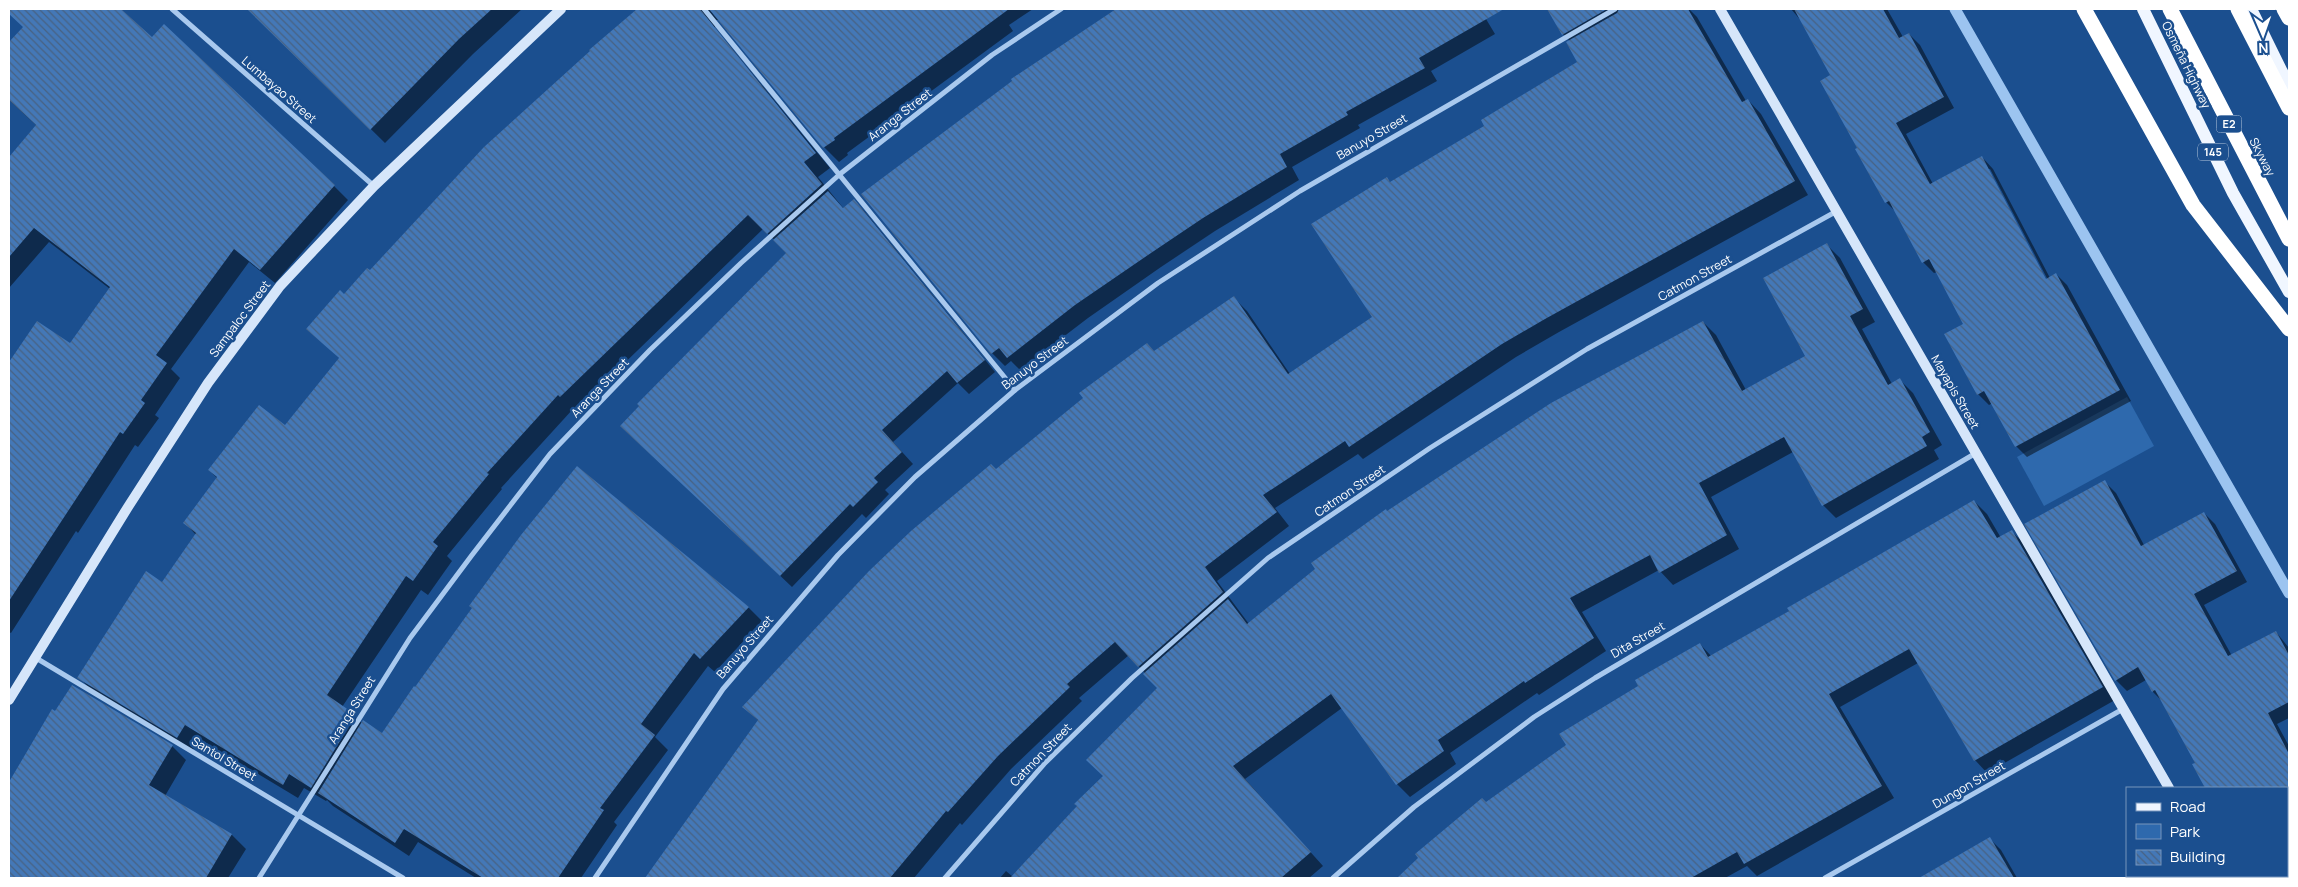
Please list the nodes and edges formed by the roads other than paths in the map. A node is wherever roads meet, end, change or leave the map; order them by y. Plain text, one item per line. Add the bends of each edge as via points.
1 (172, 9) edge
2 (561, 9) edge
3 (704, 9) edge
4 (1060, 9) edge
5 (1615, 9) edge
6 (1720, 9) edge
7 (2084, 9) edge
8 (2142, 9) edge
9 (2170, 9) edge
10 (2238, 9) edge
11 (2251, 9) edge
12 (2284, 9) edge
13 (2289, 18) edge
14 (2289, 86) edge
15 (2289, 108) edge
16 (840, 174) junction
17 (374, 186) junction
18 (1837, 211) junction
19 (2289, 239) edge
20 (2289, 292) edge
21 (2289, 329) edge
22 (1015, 390) junction
23 (1976, 453) junction
24 (36, 658) junction
25 (9, 700) edge
26 (2123, 709) junction
27 (2168, 787) edge
28 (298, 815) junction
29 (259, 878) edge
30 (402, 878) edge
31 (595, 878) edge
32 (945, 878) edge
33 (1334, 878) edge
34 (1825, 878) edge

1 - 17 street, Lumbayao Street
2 - 17 street, Sampaloc Street
3 - 16 street
4 - 16 street, Aranga Street via 992,55
5 - 22 street, Banuyo Street via 1300,191 1158,283
6 - 18 street, Mayapis Street
7 - 21 highway via 2193,205
8 - 20 main road, Osmeña Highway / 145 via 2233,193
9 - 19 highway, Skyway / E2
10 - 15 highway
11 - 14 main road
12 - 13 highway
16 - 22 street
16 - 28 street, Aranga Street via 650,350 550,454 410,638
17 - 24 street, Sampaloc Street via 280,286 208,383
18 - 23 street, Mayapis Street
18 - 32 street, Catmon Street via 1588,349 1430,448 1268,558 1132,678 1044,764
22 - 31 street, Banuyo Street via 915,477 831,562 723,689
23 - 26 street, Mayapis Street
23 - 33 street, Dita Street via 1594,678 1534,717 1414,806
24 - 25 street, Sampaloc Street
24 - 28 street, Santol Street
26 - 27 street, Mayapis Street
26 - 34 street, Dungon Street
28 - 29 street, Aranga Street
28 - 30 street, Santol Street

